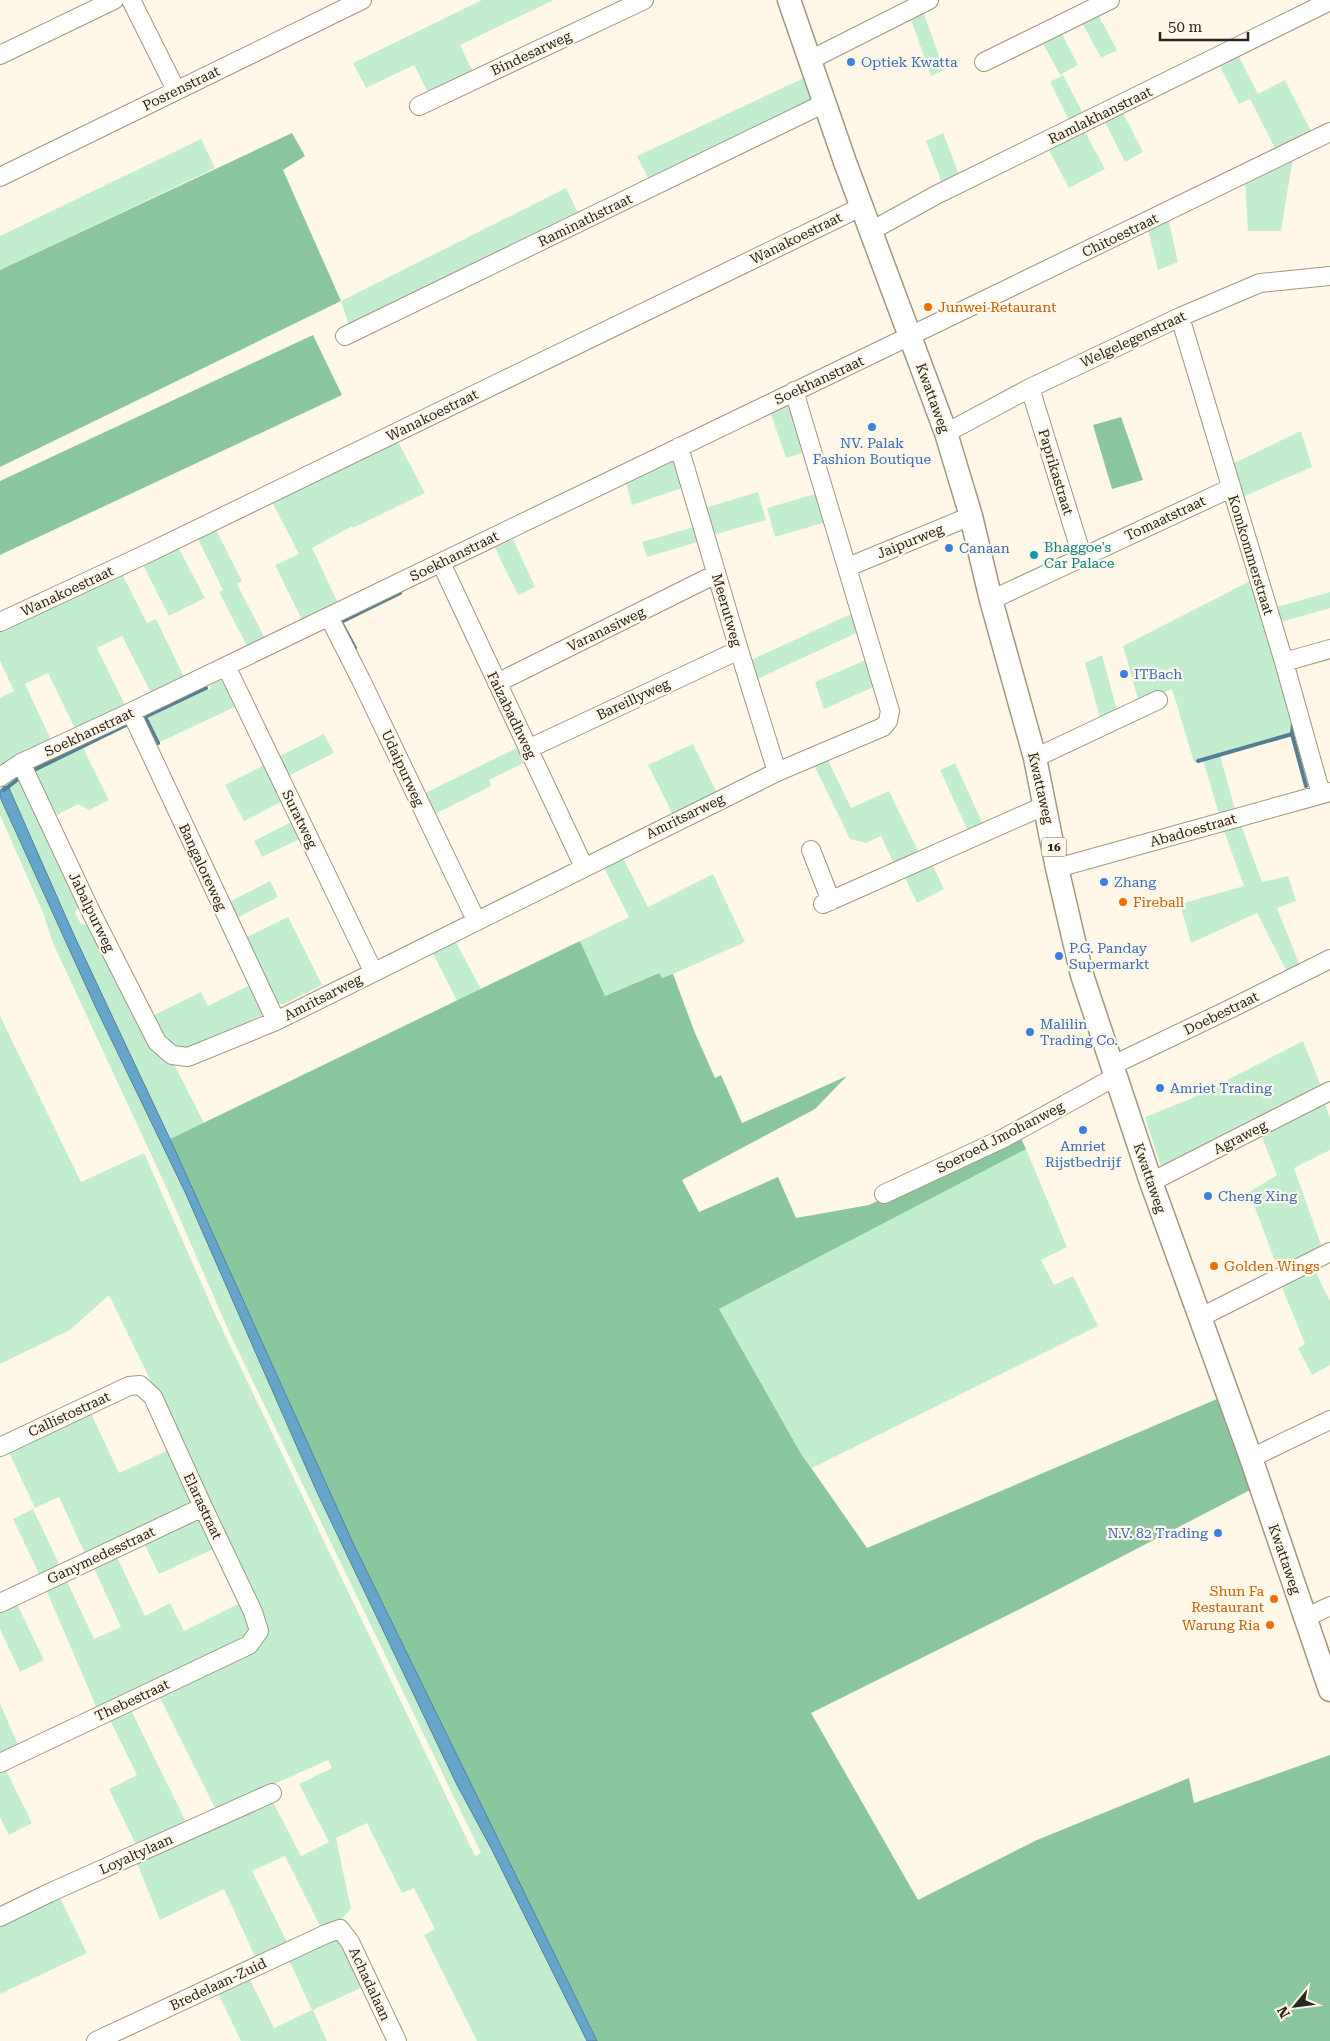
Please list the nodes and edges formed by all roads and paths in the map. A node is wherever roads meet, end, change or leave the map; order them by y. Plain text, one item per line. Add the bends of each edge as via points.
1 (114, 0) edge
2 (131, 0) edge
3 (362, 0) edge
4 (644, 0) edge
5 (789, 0) edge
6 (929, 0) edge
7 (1110, 0) edge
8 (1330, 1) edge
9 (0, 55) edge
10 (810, 60) junction
11 (984, 62) dead end
12 (176, 90) junction
13 (825, 103) junction
14 (418, 106) dead end
15 (1330, 132) edge
16 (0, 177) edge
17 (863, 206) junction
18 (871, 231) junction
19 (1330, 276) edge
20 (1180, 317) junction
21 (346, 336) dead end
22 (910, 337) junction
23 (1030, 388) junction
24 (794, 391) junction
25 (946, 433) junction
26 (679, 447) junction
27 (1231, 488) junction
28 (971, 516) junction
29 (1082, 556) junction
30 (440, 563) junction
31 (848, 567) junction
32 (716, 574) junction
33 (991, 600) junction
34 (329, 617) junction
35 (0, 622) edge
36 (1330, 649) edge
37 (739, 650) junction
38 (1284, 662) junction
39 (226, 666) junction
40 (497, 683) junction
41 (1158, 700) dead end
42 (131, 712) junction
43 (528, 749) junction
44 (1035, 758) junction
45 (10, 770) edge
46 (777, 772) junction
47 (1325, 793) edge
48 (1046, 805) junction
49 (811, 850) dead end
50 (584, 867) junction
51 (1057, 868) junction
52 (476, 920) junction
53 (1330, 959) edge
54 (373, 971) junction
55 (276, 1021) junction
56 (172, 1055) joint
57 (1113, 1071) junction
58 (1330, 1091) edge
59 (1150, 1182) junction
60 (884, 1194) dead end
61 (1330, 1252) edge
62 (1201, 1317) junction
63 (140, 1385) joint
64 (1330, 1420) edge
65 (0, 1447) edge
66 (1251, 1458) junction
67 (203, 1507) junction
68 (0, 1603) edge
69 (1330, 1606) edge
70 (1305, 1618) junction
71 (258, 1631) joint
72 (1330, 1690) edge
73 (0, 1763) edge
74 (272, 1793) dead end
75 (0, 1917) edge
76 (340, 1929) joint
77 (96, 2041) edge
78 (397, 2041) edge

1 - 9 street
2 - 12 street
3 - 12 street, Posrenstraat
4 - 14 street, Bindesarweg
5 - 10 main road, Kwattaweg / 16
6 - 10 street
7 - 11 street
8 - 18 street, Ramlakhanstraat via 936,195
10 - 13 main road, Kwattaweg / 16
12 - 16 street, Posrenstraat
13 - 17 main road, Kwattaweg / 16
13 - 21 street, Raminathstraat
15 - 22 street, Chitoestraat
17 - 18 main road, Kwattaweg / 16
17 - 35 street, Wanakoestraat
18 - 22 main road, Kwattaweg / 16
19 - 20 street, Welgelegenstraat via 1260,283
20 - 23 street, Welgelegenstraat
20 - 27 street, Komkommerstraat
22 - 24 street, Soekhanstraat
22 - 25 main road, Kwattaweg / 16
23 - 25 street, Welgelegenstraat
23 - 29 street, Paprikastraat
24 - 26 street, Soekhanstraat
24 - 31 street, Amritsarweg
25 - 28 main road, Kwattaweg / 16
26 - 30 street, Soekhanstraat
26 - 32 street, Meerutweg
27 - 29 street, Tomaatstraat
27 - 38 street, Komkommerstraat
28 - 31 street, Jaipurweg
28 - 33 main road, Kwattaweg / 16
29 - 33 street, Tomaatstraat
30 - 34 street, Soekhanstraat
30 - 40 street, Faizabadhweg
31 - 46 street, Amritsarweg via 890,711 888,721 882,727
32 - 37 street, Meerutweg
32 - 40 street, Varanasiweg
33 - 44 main road, Kwattaweg / 16
34 - 39 street, Soekhanstraat
34 - 52 street, Udaipurweg
36 - 38 street
37 - 43 street, Bareillyweg
37 - 46 street, Meerutweg
38 - 47 street, Komkommerstraat
39 - 42 street, Soekhanstraat
39 - 54 street, Suratweg
40 - 43 street, Faizabadhweg
41 - 44 street
42 - 45 street, Soekhanstraat
42 - 55 street, Bangaloreweg
43 - 50 street, Faizabadhweg
44 - 48 main road, Kwattaweg / 16
45 - 56 street, Jabalpurweg via 92,914 156,1042
46 - 50 street, Amritsarweg
47 - 51 street, Abadoestraat
48 - 49 street via 827,902
48 - 51 main road, Kwattaweg / 16
50 - 52 street, Amritsarweg
51 - 57 main road, Kwattaweg / 16 via 1082,975
52 - 54 street, Amritsarweg
53 - 57 street, Doebestraat
54 - 55 street, Amritsarweg
55 - 56 street, Amritsarweg via 188,1057
57 - 59 main road, Kwattaweg / 16
57 - 60 street, Soeroed Jmohanweg via 1004,1138
58 - 59 street, Agraweg
59 - 62 main road, Kwattaweg / 16
61 - 62 street
62 - 66 main road, Kwattaweg / 16
63 - 65 street, Callistostraat via 129,1386
63 - 67 street, Elarastraat via 153,1397
64 - 66 street
66 - 70 main road, Kwattaweg / 16
67 - 68 street, Ganymedesstraat
67 - 71 street, Elarastraat via 253,1612
69 - 70 street
70 - 72 main road, Kwattaweg / 16
71 - 73 street, Thebestraat via 249,1645
74 - 75 street, Loyaltylaan
76 - 77 street, Bredelaan-Zuid
76 - 78 street, Achadalaan via 350,1942

